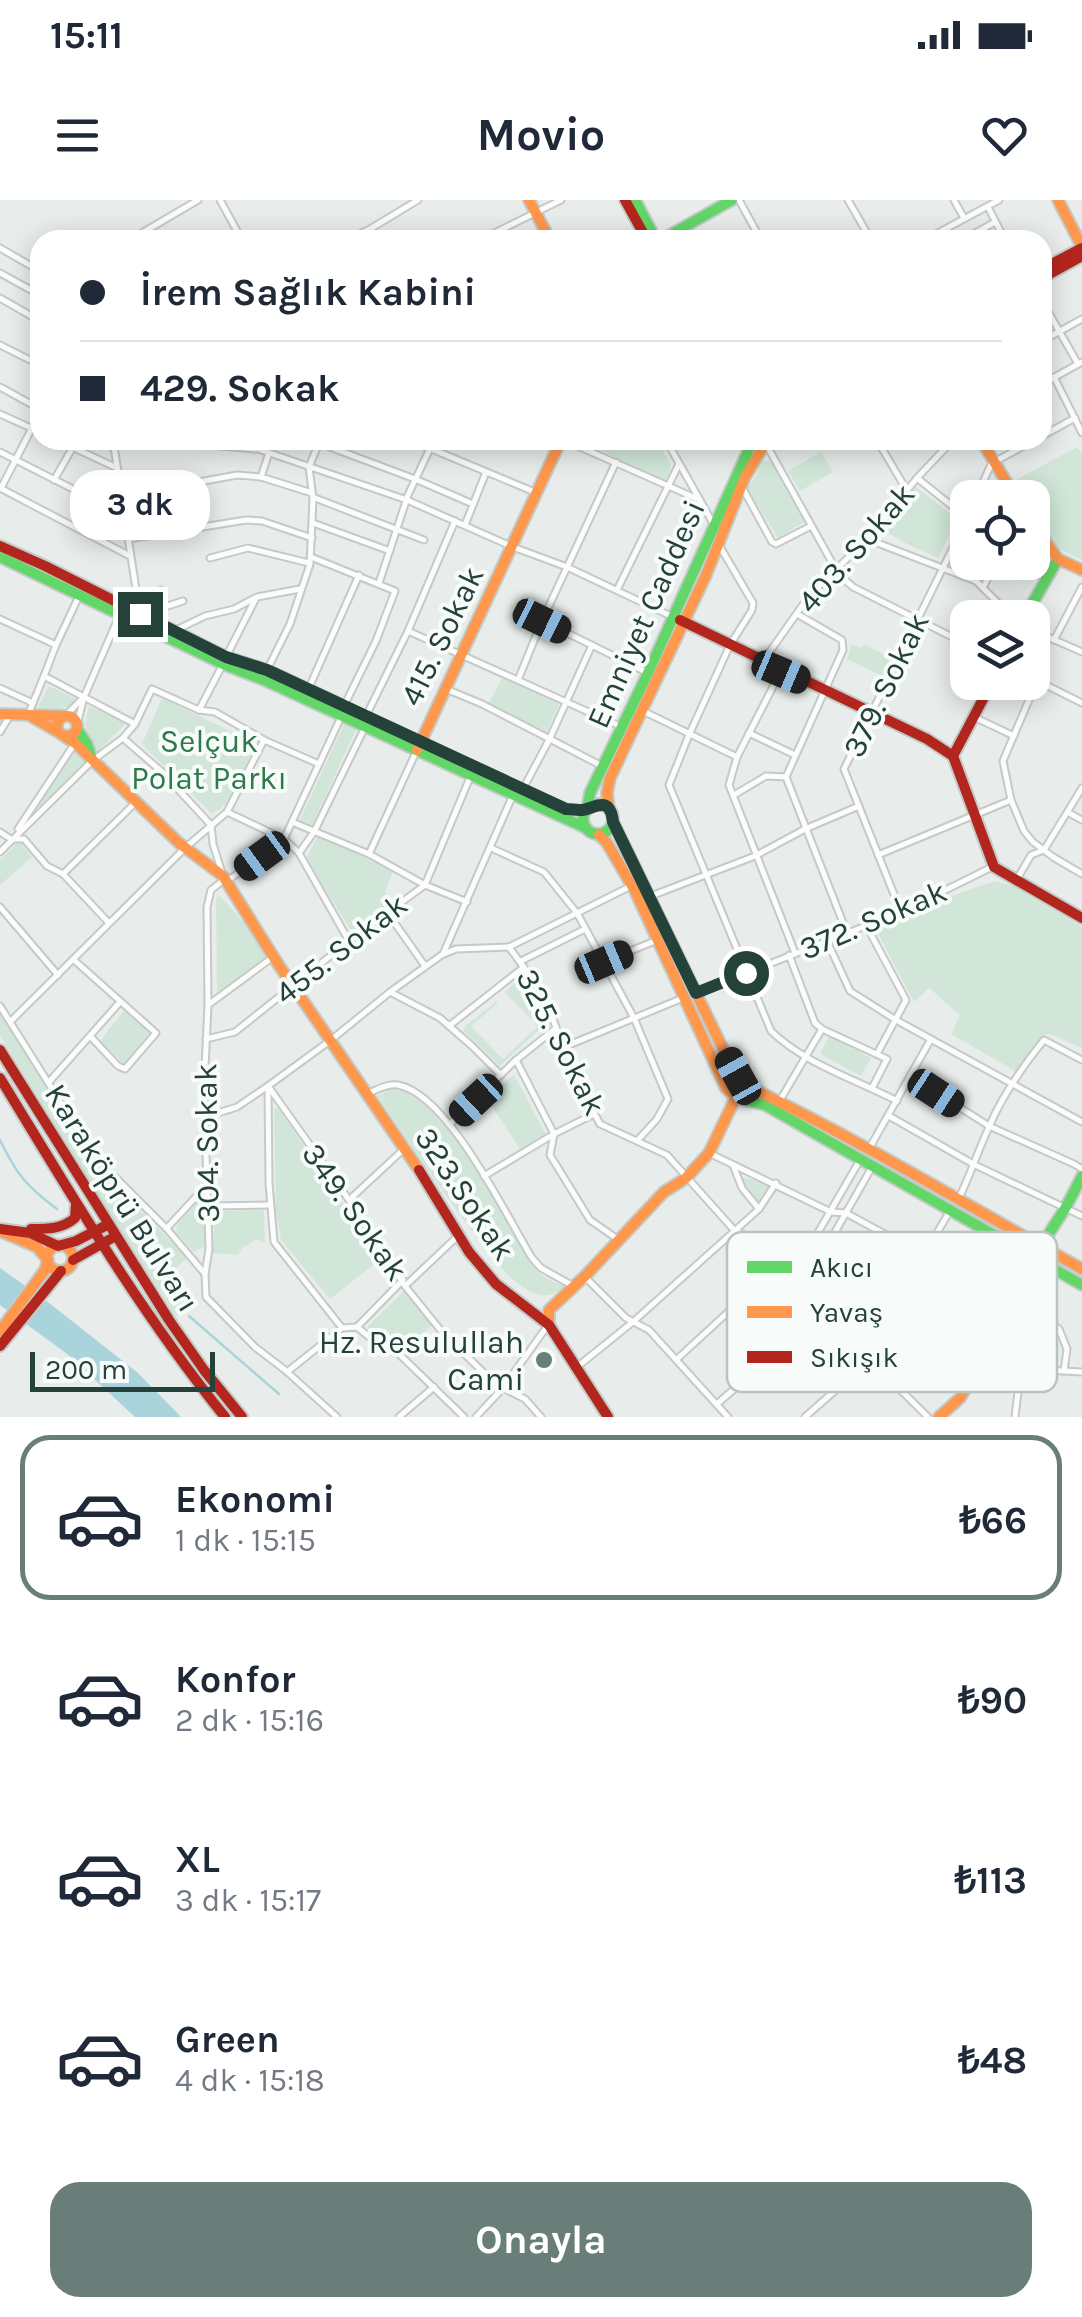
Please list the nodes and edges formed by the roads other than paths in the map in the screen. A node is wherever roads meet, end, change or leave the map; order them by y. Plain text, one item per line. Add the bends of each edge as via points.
1 (198, 200) edge
2 (220, 200) edge
3 (418, 200) edge
4 (529, 200) edge
5 (561, 200) edge
6 (625, 200) edge
7 (634, 200) edge
8 (736, 200) edge
9 (848, 200) edge
10 (954, 200) edge
11 (998, 200) edge
12 (1058, 200) edge
13 (987, 206) junction
14 (536, 214) junction
15 (964, 218) junction
16 (994, 222) junction
17 (370, 229) edge
18 (147, 230) edge
19 (236, 230) edge
20 (502, 230) edge
21 (545, 230) edge
22 (642, 230) edge
23 (652, 230) edge
24 (678, 230) edge
25 (755, 230) edge
26 (866, 230) edge
27 (943, 230) edge
28 (981, 230) edge
29 (999, 230) edge
30 (0, 248) edge
31 (1082, 248) edge
32 (1082, 256) edge
33 (1052, 264) edge
34 (30, 265) edge
35 (1052, 272) edge
36 (0, 273) edge
37 (30, 290) edge
38 (0, 298) edge
39 (30, 315) edge
40 (1082, 319) edge
41 (1052, 320) edge
42 (1058, 332) junction
43 (1052, 335) edge
44 (0, 345) edge
45 (30, 359) edge
46 (1080, 363) edge
47 (1054, 378) joint
48 (0, 388) edge
49 (30, 404) edge
50 (0, 414) edge
51 (1074, 418) junction
52 (30, 427) edge
53 (1052, 430) edge
54 (30, 432) edge
55 (1082, 433) edge
56 (71, 450) edge
57 (77, 450) edge
58 (115, 450) edge
59 (261, 450) edge
60 (316, 450) edge
61 (342, 450) edge
62 (429, 450) edge
63 (435, 450) edge
64 (557, 450) edge
65 (587, 450) edge
66 (672, 450) edge
67 (757, 450) edge
68 (758, 450) edge
69 (767, 450) edge
70 (883, 450) edge
71 (943, 450) edge
72 (987, 450) edge
73 (1015, 450) edge
74 (0, 452) edge
75 (269, 453) junction
76 (16, 461) junction
77 (994, 461) junction
78 (616, 462) junction
79 (680, 464) junction
80 (309, 467) junction
81 (118, 468) junction
82 (486, 472) junction
83 (261, 477) junction
84 (917, 478) junction
85 (415, 479) junction
86 (985, 480) edge
87 (1005, 480) edge
88 (54, 481) junction
89 (667, 486) junction
90 (742, 486) junction
91 (0, 489) edge
92 (906, 490) junction
93 (537, 494) junction
94 (313, 495) junction
95 (122, 496) junction
96 (407, 500) junction
97 (700, 500) junction
98 (473, 504) junction
99 (950, 504) edge
100 (185, 506) dead end
101 (124, 515) junction
102 (455, 521) junction
103 (313, 522) junction
104 (464, 525) junction
105 (714, 525) junction
106 (811, 526) junction
107 (397, 528) junction
108 (312, 538) junction
109 (867, 539) junction
110 (128, 540) junction
111 (424, 540) dead end
112 (719, 545) junction
113 (0, 546) edge
114 (513, 546) junction
115 (1050, 548) edge
116 (390, 551) junction
117 (950, 555) edge
118 (0, 556) edge
119 (130, 556) junction
120 (210, 558) dead end
121 (1058, 559) junction
122 (311, 561) junction
123 (567, 567) junction
124 (943, 570) junction
125 (1082, 570) edge
126 (836, 571) junction
127 (359, 575) junction
128 (987, 580) edge
129 (379, 583) junction
130 (984, 586) junction
131 (1082, 587) edge
132 (300, 589) junction
133 (161, 590) dead end
134 (617, 590) junction
135 (80, 594) junction
136 (257, 598) junction
137 (997, 600) edge
138 (1034, 600) edge
139 (184, 601) dead end
140 (165, 606) junction
141 (122, 610) junction
142 (140, 614) junction
143 (797, 614) junction
144 (678, 619) junction
145 (0, 620) edge
146 (918, 620) junction
147 (542, 621) junction
148 (408, 631) junction
149 (172, 632) junction
150 (950, 636) edge
151 (1050, 638) edge
152 (1054, 640) junction
153 (592, 644) junction
154 (56, 645) junction
155 (730, 645) junction
156 (1082, 652) edge
157 (460, 655) junction
158 (224, 660) junction
159 (764, 660) junction
160 (267, 670) junction
161 (781, 672) junction
162 (648, 673) junction
163 (44, 676) junction
164 (518, 680) junction
165 (1050, 687) edge
166 (0, 688) edge
167 (444, 688) junction
168 (308, 690) junction
169 (826, 690) junction
170 (84, 697) junction
171 (983, 700) edge
172 (1028, 700) edge
173 (566, 702) junction
174 (33, 703) junction
175 (1082, 703) edge
176 (199, 710) junction
177 (642, 710) junction
178 (343, 711) junction
179 (872, 713) junction
180 (5, 714) edge
181 (28, 715) junction
182 (64, 716) junction
183 (974, 717) junction
184 (366, 722) junction
185 (135, 724) junction
186 (77, 727) junction
187 (622, 728) junction
188 (0, 732) edge
189 (61, 734) junction
190 (689, 734) junction
191 (748, 734) junction
192 (1014, 736) junction
193 (123, 738) junction
194 (264, 740) junction
195 (549, 740) junction
196 (75, 743) junction
197 (419, 746) junction
198 (795, 755) junction
199 (953, 756) junction
200 (737, 757) junction
201 (92, 760) junction
202 (319, 764) junction
203 (604, 767) junction
204 (472, 774) junction
205 (786, 777) junction
206 (1082, 788) edge
207 (518, 792) junction
208 (733, 796) junction
209 (1011, 800) junction
210 (137, 802) junction
211 (859, 806) junction
212 (587, 808) junction
213 (609, 809) junction
214 (228, 812) junction
215 (1069, 813) junction
216 (976, 814) junction
217 (1082, 820) edge
218 (292, 822) junction
219 (613, 822) junction
220 (211, 825) junction
221 (586, 828) junction
222 (805, 829) junction
223 (0, 832) edge
224 (314, 832) junction
225 (599, 834) junction
226 (11, 839) junction
227 (284, 839) junction
228 (186, 848) junction
229 (491, 848) junction
230 (1044, 850) junction
231 (0, 852) edge
232 (299, 853) junction
233 (369, 854) junction
234 (878, 854) junction
235 (755, 856) junction
236 (994, 867) junction
237 (63, 874) junction
238 (1082, 874) edge
239 (705, 876) junction
240 (225, 879) junction
241 (1016, 881) junction
242 (425, 885) junction
243 (632, 886) junction
244 (649, 897) junction
245 (467, 902) junction
246 (0, 908) edge
247 (387, 912) junction
248 (901, 912) junction
249 (577, 914) junction
250 (1082, 918) edge
251 (109, 923) junction
252 (866, 925) junction
253 (585, 929) junction
254 (847, 933) junction
255 (658, 939) junction
256 (826, 940) junction
257 (349, 941) junction
258 (510, 947) junction
259 (443, 954) junction
260 (792, 954) junction
261 (274, 957) junction
262 (74, 960) junction
263 (604, 962) junction
264 (522, 964) junction
265 (425, 966) junction
266 (746, 973) junction
267 (58, 975) junction
268 (293, 986) junction
269 (390, 992) junction
270 (691, 995) junction
271 (120, 1002) junction
272 (208, 1004) junction
273 (0, 1006) edge
274 (634, 1018) junction
275 (896, 1020) junction
276 (11, 1021) junction
277 (449, 1026) junction
278 (822, 1028) junction
279 (555, 1029) junction
280 (90, 1037) junction
281 (931, 1038) junction
282 (206, 1039) junction
283 (331, 1040) junction
284 (564, 1047) junction
285 (0, 1050) edge
286 (877, 1054) junction
287 (806, 1057) junction
288 (516, 1060) junction
289 (1082, 1060) edge
290 (501, 1076) junction
291 (910, 1076) junction
292 (0, 1078) edge
293 (49, 1082) junction
294 (746, 1084) junction
295 (268, 1086) junction
296 (1012, 1086) junction
297 (872, 1088) junction
298 (366, 1094) junction
299 (737, 1097) junction
300 (897, 1101) junction
301 (779, 1102) junction
302 (594, 1114) junction
303 (889, 1116) junction
304 (205, 1117) junction
305 (1082, 1122) edge
306 (450, 1124) junction
307 (989, 1126) junction
308 (554, 1134) junction
309 (637, 1141) junction
310 (405, 1148) junction
311 (709, 1152) junction
312 (865, 1154) junction
313 (733, 1165) junction
314 (874, 1165) junction
315 (975, 1165) junction
316 (1082, 1173) edge
317 (484, 1176) junction
318 (686, 1178) junction
319 (776, 1183) junction
320 (206, 1186) junction
321 (75, 1200) junction
322 (349, 1200) junction
323 (955, 1204) junction
324 (208, 1206) junction
325 (270, 1206) junction
326 (1066, 1207) junction
327 (759, 1209) junction
328 (830, 1212) junction
329 (846, 1213) junction
330 (1082, 1216) edge
331 (107, 1226) junction
332 (167, 1229) junction
333 (0, 1230) edge
334 (22, 1230) junction
335 (734, 1230) junction
336 (738, 1232) edge
337 (818, 1232) edge
338 (835, 1232) edge
339 (881, 1232) edge
340 (939, 1232) edge
341 (996, 1232) edge
342 (1012, 1232) edge
343 (1049, 1232) edge
344 (460, 1234) junction
345 (727, 1236) edge
346 (99, 1237) junction
347 (114, 1237) junction
348 (619, 1240) junction
349 (58, 1246) junction
350 (1057, 1255) edge
351 (48, 1260) junction
352 (73, 1260) junction
353 (1082, 1269) edge
354 (61, 1270) junction
355 (1057, 1270) edge
356 (206, 1274) junction
357 (585, 1276) junction
358 (404, 1283) junction
359 (1082, 1284) edge
360 (575, 1287) junction
361 (38, 1289) junction
362 (727, 1313) edge
363 (634, 1321) junction
364 (548, 1325) junction
365 (356, 1327) junction
366 (342, 1328) junction
367 (1057, 1328) edge
368 (1, 1340) edge
369 (677, 1359) junction
370 (577, 1367) junction
371 (1057, 1371) edge
372 (1064, 1371) junction
373 (287, 1372) junction
374 (1082, 1372) edge
375 (434, 1387) junction
376 (503, 1388) junction
377 (730, 1392) edge
378 (834, 1392) edge
379 (903, 1392) edge
380 (964, 1392) edge
381 (717, 1403) junction
382 (812, 1411) junction
383 (225, 1417) edge
384 (242, 1417) edge
385 (337, 1417) edge
386 (400, 1417) edge
387 (464, 1417) edge
388 (476, 1417) edge
389 (541, 1417) edge
390 (608, 1417) edge
391 (728, 1417) edge
392 (805, 1417) edge
393 (818, 1417) edge
394 (928, 1417) edge
395 (940, 1417) edge

1 - 18 street
2 - 19 street
3 - 17 street
4 - 14 main road
5 - 14 street
6 - 22 main road
7 - 23 main road
8 - 24 main road
8 - 25 street
9 - 26 street
10 - 15 street
11 - 13 street
12 - 31 main road
13 - 15 street
13 - 16 street
14 - 20 street
14 - 21 main road
15 - 27 street
16 - 28 street
16 - 29 street
30 - 34 street
31 - 33 main road
32 - 35 main road
36 - 37 street
38 - 39 street
40 - 42 street
41 - 42 street
42 - 43 street
42 - 46 street
44 - 45 street
46 - 47 street
47 - 51 street
48 - 49 street
50 - 52 street
51 - 53 street
51 - 55 street
54 - 76 street
56 - 88 street
57 - 81 street
58 - 81 street
59 - 75 street
60 - 80 street
61 - 85 street
62 - 85 street
63 - 82 street
64 - 93 main road, 415. Sokak
65 - 78 street
66 - 79 street
67 - 105 main road, Emniyet Caddesi
68 - 90 main road, Emniyet Caddesi
69 - 106 street
70 - 92 street
71 - 84 street, 403. Sokak
72 - 77 main road
73 - 77 street
74 - 76 street
75 - 80 street
75 - 83 street
76 - 88 street
76 - 91 street
77 - 86 street
77 - 87 main road
78 - 89 street
78 - 123 street
79 - 89 street
79 - 97 street
80 - 94 street
80 - 96 street
81 - 95 street
82 - 93 street
82 - 98 street
83 - 94 street
83 - 95 street via 227,476
84 - 92 street, 403. Sokak
84 - 99 street
85 - 96 street
85 - 98 street
88 - 101 street
89 - 97 street
89 - 134 street
90 - 106 street via 772,542
90 - 112 main road, Emniyet Caddesi
91 - 119 street
92 - 109 street, 403. Sokak
93 - 114 main road, 415. Sokak
94 - 103 street
94 - 107 street
95 - 101 street
96 - 102 street
96 - 107 street
97 - 105 street
98 - 104 street
100 - 101 street
101 - 110 street
102 - 104 street
102 - 148 street
103 - 108 street
103 - 116 street
104 - 114 street
105 - 144 main road, Emniyet Caddesi
106 - 126 street
107 - 111 street
107 - 116 street
108 - 110 street via 246,520
108 - 122 street
109 - 124 street
109 - 126 street, 403. Sokak
110 - 119 street
112 - 144 main road, Emniyet Caddesi
112 - 155 street via 754,603
113 - 141 main road
114 - 123 street
114 - 157 main road, 415. Sokak
115 - 121 main road
116 - 129 street
117 - 124 street, 379. Sokak
118 - 135 main road
119 - 142 street
120 - 122 street via 248,548
121 - 125 main road
121 - 138 main road
122 - 127 street
122 - 132 street
123 - 134 street
123 - 147 street
124 - 130 street
124 - 146 street, 379. Sokak
126 - 143 street, 403. Sokak
126 - 146 street
127 - 129 street
127 - 168 street
128 - 130 street
129 - 178 street via 394,591
130 - 137 street
131 - 152 street
132 - 136 street
132 - 160 street
133 - 140 street
134 - 144 street
135 - 141 main road
135 - 154 street
136 - 149 street
136 - 158 street
139 - 140 street
140 - 142 street
141 - 142 main road
141 - 158 main road
141 - 170 street
142 - 149 main road
143 - 159 street, 403. Sokak
143 - 169 street via 842,640
144 - 155 main road
144 - 162 main road, Emniyet Caddesi
144 - 177 main road, Emniyet Caddesi
145 - 154 street
146 - 150 street
146 - 179 street, 379. Sokak
147 - 153 street
147 - 164 street
148 - 157 street
148 - 184 street
149 - 158 main road
151 - 152 street
152 - 156 street
153 - 162 street
153 - 173 street
154 - 163 street
155 - 159 main road
155 - 190 street
157 - 164 street
157 - 167 main road, 415. Sokak
158 - 160 main road
158 - 176 street
158 - 178 main road
159 - 161 main road
160 - 168 main road
161 - 169 main road
161 - 191 street
162 - 187 main road, Emniyet Caddesi
163 - 170 street
163 - 174 street
164 - 173 street
165 - 175 street
166 - 174 street
167 - 195 street
167 - 197 main road, 415. Sokak
168 - 178 main road
169 - 179 main road
169 - 198 street
170 - 182 street
170 - 185 street
170 - 186 street
171 - 183 main road
172 - 192 street
173 - 187 street
173 - 195 street
174 - 181 street
176 - 185 street via 152,688
176 - 194 street
177 - 190 street
177 - 213 main road, Emniyet Caddesi via 610,778
178 - 184 main road
178 - 202 street
179 - 199 main road
179 - 211 street, 379. Sokak via 844,768
180 - 181 main road
180 - 188 street
181 - 182 main road
181 - 189 main road
182 - 186 main road
182 - 189 main road via 57,722
183 - 192 street
183 - 199 main road
184 - 197 main road
184 - 224 street
185 - 193 street
186 - 189 main road
186 - 201 main road
187 - 203 main road, Emniyet Caddesi
189 - 196 main road
190 - 200 street
190 - 239 street via 669,786
191 - 198 street
191 - 200 street
192 - 209 street via 1003,761
193 - 201 street
193 - 220 street
194 - 202 street
194 - 214 street
195 - 203 street
195 - 207 street
196 - 201 main road
196 - 226 street
197 - 204 main road
197 - 207 street
197 - 233 street, 415. Sokak
198 - 205 street
199 - 216 main road
200 - 208 street via 729,778
201 - 210 main road
201 - 226 street
202 - 218 street
203 - 212 main road, Emniyet Caddesi
204 - 207 main road
204 - 242 street, 455. Sokak
205 - 208 street via 766,776
205 - 222 street
206 - 215 street
207 - 212 street via 566,809
207 - 221 main road
207 - 229 street
208 - 235 street
209 - 216 street
209 - 230 street via 1024,831
210 - 228 main road
210 - 237 street
211 - 222 street
211 - 234 street, 379. Sokak
212 - 213 main road
212 - 221 main road
213 - 219 main road
214 - 220 street
214 - 227 street
215 - 217 street
215 - 230 street
216 - 234 street
216 - 236 main road
218 - 224 street
218 - 227 street
219 - 225 main road
219 - 244 main road
220 - 228 street
220 - 240 street
221 - 225 main road
222 - 235 street
222 - 254 street
223 - 226 street
224 - 232 street
224 - 233 street
225 - 243 main road
226 - 231 street
226 - 237 street via 24,839
227 - 232 street
227 - 240 street
228 - 240 main road
228 - 251 street
229 - 245 street
229 - 249 street via 544,872
230 - 238 street
230 - 241 street via 1031,855
232 - 257 street
233 - 242 street
234 - 248 street, 379. Sokak
235 - 239 street
235 - 260 street
236 - 241 main road
236 - 248 street, 372. Sokak
237 - 251 street
239 - 244 street
239 - 266 street
240 - 261 main road, 323.Sokak
240 - 272 street, 304. Sokak via 211,890 206,907
241 - 250 main road
242 - 245 street
242 - 247 street, 455. Sokak
243 - 249 street, 325. Sokak
243 - 255 main road
244 - 270 main road
245 - 259 street
246 - 267 street
247 - 257 street, 455. Sokak
247 - 265 street
248 - 252 street, 372. Sokak
249 - 253 street
249 - 258 street, 325. Sokak
251 - 262 street
252 - 254 street, 372. Sokak
252 - 275 street via 906,1000
253 - 263 street
253 - 264 street
254 - 256 street, 372. Sokak
255 - 263 street
255 - 270 main road
256 - 260 street, 372. Sokak
256 - 275 street via 850,991
257 - 268 street, 455. Sokak
258 - 259 street
258 - 264 street, 325. Sokak
259 - 265 street
260 - 266 street, 372. Sokak
260 - 278 street
261 - 268 main road, 323.Sokak
261 - 272 street
262 - 267 street
262 - 271 street
263 - 274 street
264 - 277 street
264 - 279 street, 325. Sokak via 543,994
265 - 269 street
266 - 270 street, 372. Sokak
266 - 287 street via 771,1032
267 - 276 street
268 - 282 street, 455. Sokak via 235,1032
268 - 283 main road, 323.Sokak
269 - 277 street
269 - 283 street
270 - 274 street, 372. Sokak
270 - 294 main road
270 - 299 main road via 726,1088
271 - 280 street
271 - 280 street via 156,1033 125,1068
272 - 282 street, 304. Sokak
273 - 276 street
274 - 284 street, 372. Sokak
274 - 309 street via 668,1099
275 - 281 street
275 - 286 street
276 - 293 street
277 - 290 street
278 - 286 street
278 - 287 street
279 - 284 street, 325. Sokak
279 - 288 street
280 - 293 street
281 - 291 street
281 - 296 street
282 - 304 street, 304. Sokak
283 - 295 street
283 - 298 main road, 323.Sokak
284 - 302 street, 325. Sokak
285 - 331 main road, Karaköprü Bulvarı
286 - 297 street via 887,1059
287 - 297 street
287 - 301 street
288 - 290 street
288 - 308 street
289 - 296 street via 1044,1040
290 - 306 street
291 - 300 street
291 - 307 street
292 - 321 main road, Karaköprü Bulvarı
293 - 332 street via 109,1171
294 - 299 main road via 735,1085
294 - 301 main road
295 - 304 street via 237,1107
295 - 322 street, 349. Sokak
295 - 325 street
296 - 305 street
296 - 307 street
297 - 300 street
298 - 306 street via 398,1085 422,1096
298 - 310 main road, 323.Sokak
299 - 311 main road
299 - 312 main road
300 - 303 street
301 - 312 main road via 826,1124
302 - 308 street
302 - 309 street, 325. Sokak via 600,1124
303 - 312 street
303 - 315 street
304 - 320 street, 304. Sokak
306 - 317 street
307 - 315 street
307 - 316 street
308 - 317 street
308 - 348 street via 550,1154 565,1180 590,1220
309 - 318 street, 325. Sokak via 667,1154
310 - 322 street
310 - 344 main road, 323.Sokak
311 - 313 street
311 - 318 main road
312 - 314 main road
312 - 323 main road
312 - 328 street
313 - 319 street
313 - 327 street
314 - 323 main road
314 - 329 street
315 - 323 street
315 - 326 street
316 - 326 main road
317 - 360 street via 532,1258
318 - 335 street, 325. Sokak
318 - 348 main road
319 - 327 street
319 - 328 street
320 - 324 street, 304. Sokak
320 - 332 street
321 - 334 main road via 67,1225
321 - 346 main road, Karaköprü Bulvarı
322 - 358 street, 349. Sokak
323 - 340 street
323 - 341 main road
323 - 342 main road
324 - 325 street
324 - 356 street, 304. Sokak
325 - 366 street via 274,1242
326 - 330 street
326 - 343 main road
327 - 335 street
328 - 329 street
328 - 337 street
329 - 338 street
329 - 339 street
331 - 346 main road
331 - 347 main road, Karaköprü Bulvarı
332 - 356 street
333 - 334 main road
333 - 351 main road via 37,1247
334 - 349 main road
335 - 336 street, 325. Sokak
344 - 358 street
344 - 364 main road, 323.Sokak via 496,1284
345 - 363 street
346 - 347 main road
346 - 349 main road
346 - 352 main road
346 - 383 main road, Karaköprü Bulvarı
347 - 384 main road, Karaköprü Bulvarı
348 - 357 main road
349 - 351 main road
349 - 352 main road via 69,1249
350 - 353 main road
351 - 354 main road
351 - 361 main road
352 - 354 main road
354 - 361 main road
355 - 359 main road
356 - 373 street, 304. Sokak via 206,1297
357 - 360 main road
357 - 363 street
358 - 365 street
358 - 376 street, 349. Sokak via 442,1332
360 - 364 main road via 549,1310
361 - 368 main road
362 - 369 street
363 - 369 street
363 - 370 street
364 - 370 main road, 323.Sokak
364 - 376 street
365 - 366 street
365 - 375 street
366 - 373 street
367 - 372 street via 1067,1349
369 - 381 street
370 - 390 main road, 323.Sokak
371 - 372 street
372 - 374 street
373 - 385 street, 304. Sokak
375 - 386 street
375 - 387 street
376 - 388 street
376 - 389 street, 349. Sokak
377 - 381 street
378 - 382 street
379 - 394 street
380 - 395 main road
381 - 391 street
382 - 392 street
382 - 393 street

